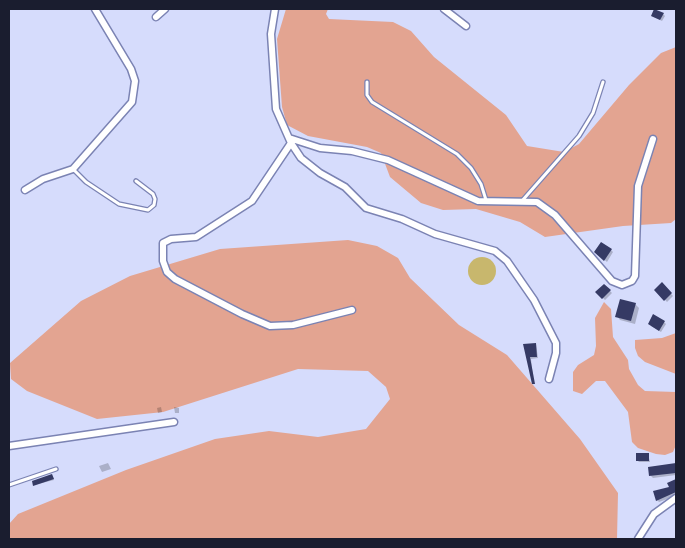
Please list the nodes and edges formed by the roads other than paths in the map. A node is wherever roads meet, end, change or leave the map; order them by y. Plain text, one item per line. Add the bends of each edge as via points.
1 (95, 9) edge
2 (165, 9) edge
3 (275, 9) edge
4 (444, 9) edge
5 (156, 17) dead end
6 (466, 26) dead end
7 (367, 82) dead end
8 (603, 82) dead end
9 (653, 139) dead end
10 (290, 140) junction
11 (73, 168) junction
12 (136, 181) dead end
13 (25, 190) dead end
14 (487, 202) junction
15 (520, 202) junction
16 (352, 310) dead end
17 (549, 379) dead end
18 (174, 422) dead end
19 (9, 446) edge
20 (56, 469) dead end
21 (9, 485) edge
22 (676, 498) edge
23 (638, 539) edge

1 - 11 street via 130,69 135,93 128,108
2 - 5 street
3 - 10 street via 271,34 276,109
4 - 6 street
7 - 14 lane via 367,94 372,102 457,154 471,168
8 - 15 lane via 593,113 580,136
9 - 15 street via 638,186 632,281 622,284 612,281 546,207 537,202
10 - 14 street via 388,160 478,201
10 - 16 street via 252,201 196,237 171,239 164,243 166,272 270,326 293,325
10 - 17 street via 301,158 345,187 366,208 495,252 506,261 534,300 556,343
11 - 12 lane via 93,188 120,204 148,210 154,205 153,194
11 - 13 street
14 - 15 street
18 - 19 street
20 - 21 lane
22 - 23 street via 654,514

